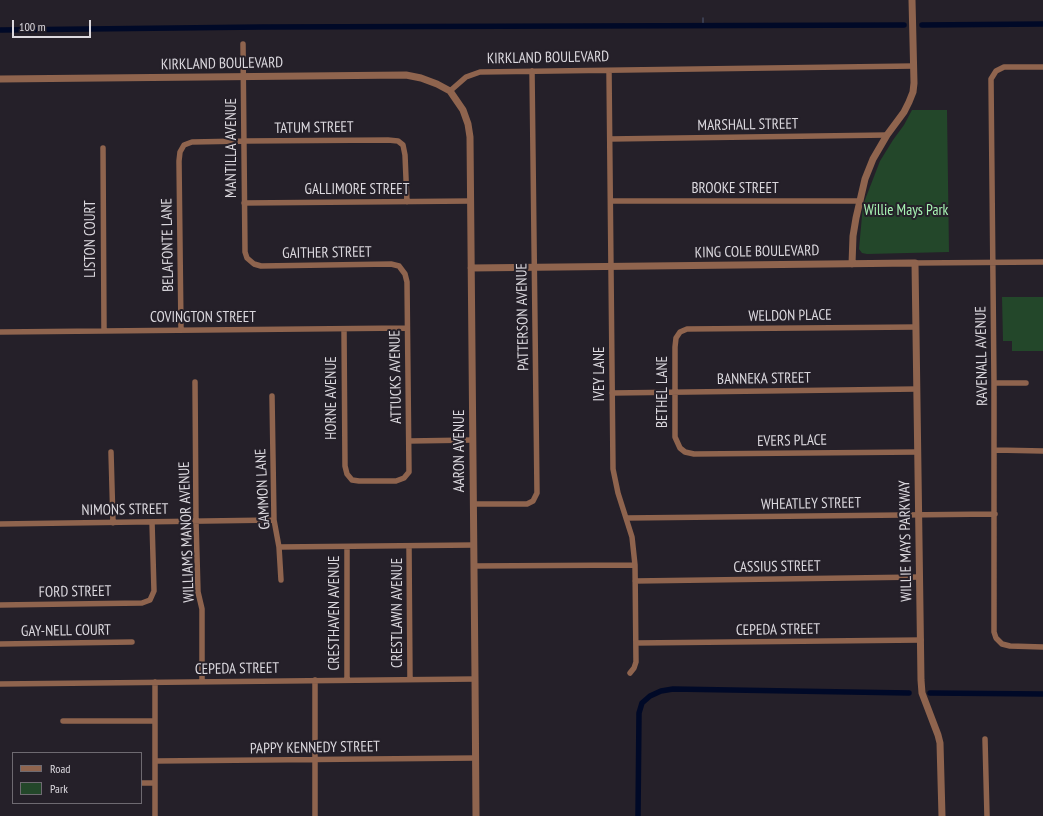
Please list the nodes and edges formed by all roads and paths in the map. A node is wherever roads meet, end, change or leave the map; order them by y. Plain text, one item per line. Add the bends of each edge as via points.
1 (912, 0) edge
2 (243, 44) dead end
3 (914, 66) junction
4 (1043, 67) edge
5 (532, 71) junction
6 (609, 71) junction
7 (243, 76) junction
8 (0, 78) edge
9 (450, 91) junction
10 (887, 135) junction
11 (610, 139) junction
12 (244, 141) junction
13 (102, 148) dead end
14 (179, 161) joint
15 (859, 200) junction
16 (471, 201) junction
17 (611, 201) junction
18 (407, 202) junction
19 (244, 203) junction
20 (245, 252) joint
21 (992, 262) junction
22 (1043, 262) edge
23 (915, 263) junction
24 (852, 264) junction
25 (611, 266) junction
26 (534, 267) junction
27 (471, 268) junction
28 (407, 282) joint
29 (916, 327) junction
30 (407, 328) junction
31 (344, 329) junction
32 (104, 330) junction
33 (181, 330) junction
34 (0, 332) edge
35 (675, 347) joint
36 (195, 382) dead end
37 (994, 383) junction
38 (1026, 383) dead end
39 (917, 389) junction
40 (675, 392) junction
41 (612, 393) junction
42 (272, 396) dead end
43 (675, 437) joint
44 (473, 440) junction
45 (409, 442) junction
46 (995, 450) junction
47 (1043, 451) edge
48 (112, 452) dead end
49 (918, 452) junction
50 (409, 472) joint
51 (473, 504) junction
52 (995, 514) junction
53 (919, 515) junction
54 (626, 518) junction
55 (274, 520) junction
56 (196, 521) junction
57 (152, 522) junction
58 (113, 523) junction
59 (0, 524) edge
60 (347, 546) junction
61 (409, 546) junction
62 (474, 546) junction
63 (279, 547) junction
64 (635, 565) junction
65 (474, 566) junction
66 (920, 577) junction
67 (281, 580) dead end
68 (636, 581) junction
69 (0, 605) edge
70 (921, 640) junction
71 (132, 642) dead end
72 (0, 644) edge
73 (636, 644) junction
74 (1043, 647) edge
75 (630, 673) dead end
76 (410, 679) junction
77 (475, 679) junction
78 (315, 680) junction
79 (347, 680) junction
80 (202, 681) junction
81 (154, 682) junction
82 (0, 684) edge
83 (155, 721) junction
84 (64, 722) dead end
85 (985, 739) dead end
86 (476, 758) junction
87 (316, 759) junction
88 (155, 761) junction
89 (142, 783) edge
90 (155, 783) junction
91 (155, 816) edge
92 (315, 816) edge
93 (476, 816) edge
94 (942, 816) edge
95 (987, 816) edge

1 - 3 street
2 - 7 street, MANTILLA AVENUE
3 - 6 street, KIRKLAND BOULEVARD
3 - 10 street via 913,92 904,112
4 - 21 street, RAVENALL AVENUE via 1004,67 996,71 991,79
5 - 6 street, KIRKLAND BOULEVARD
5 - 9 street, KIRKLAND BOULEVARD via 480,72 466,77
5 - 26 street, PATTERSON AVENUE
6 - 11 street, IVEY LANE
7 - 8 street, KIRKLAND BOULEVARD
7 - 9 street, KIRKLAND BOULEVARD via 406,75 421,78
7 - 12 street, MANTILLA AVENUE
9 - 16 street, AARON AVENUE via 463,110 468,124
10 - 11 street, MARSHALL STREET
10 - 15 street via 873,159
11 - 17 street, IVEY LANE
12 - 14 street, TATUM STREET via 192,142 184,145
12 - 18 street, TATUM STREET via 398,142 403,145 405,155
12 - 19 street, MANTILLA AVENUE
13 - 32 street, LISTON COURT
14 - 33 street, BELAFONTE LANE
15 - 17 street, BROOKE STREET
15 - 24 street via 853,236
16 - 18 street, GALLIMORE STREET
16 - 27 street, AARON AVENUE
17 - 25 street, IVEY LANE
18 - 19 street, GALLIMORE STREET
19 - 20 street, MANTILLA AVENUE
20 - 28 street, GAITHER STREET via 247,258 261,266 391,264 399,266
21 - 22 street, KING COLE BOULEVARD
21 - 23 street, KING COLE BOULEVARD
21 - 37 street, RAVENALL AVENUE
23 - 24 street, KING COLE BOULEVARD
23 - 29 street, WILLIE MAYS PARKWAY
24 - 25 street, KING COLE BOULEVARD
25 - 26 street, KING COLE BOULEVARD
25 - 41 street, IVEY LANE
26 - 27 street, KING COLE BOULEVARD
26 - 51 street, PATTERSON AVENUE via 537,492 534,501 527,504
27 - 44 street, AARON AVENUE
28 - 30 street, ATTUCKS AVENUE
29 - 35 street, WELDON PLACE via 687,329 680,332
29 - 39 street, WILLIE MAYS PARKWAY
30 - 31 street, COVINGTON STREET
30 - 45 street, ATTUCKS AVENUE
31 - 33 street, COVINGTON STREET
31 - 50 street, HORNE AVENUE via 347,474 352,480 359,482 396,481 404,478
32 - 33 street, COVINGTON STREET
32 - 34 street, COVINGTON STREET
35 - 40 street, BETHEL LANE
36 - 56 street, WILLIAMS MANOR AVENUE
37 - 38 street
37 - 46 street, RAVENALL AVENUE
39 - 40 street, BANNEKA STREET
39 - 49 street, WILLIE MAYS PARKWAY
40 - 41 street, BANNEKA STREET
40 - 43 street, BETHEL LANE
41 - 54 street, IVEY LANE via 613,469
42 - 55 street, GAMMON LANE
43 - 49 street, EVERS PLACE via 680,448 694,454
44 - 45 street
44 - 51 street, AARON AVENUE
45 - 50 street, ATTUCKS AVENUE
46 - 47 street
46 - 52 street, RAVENALL AVENUE
48 - 58 street
49 - 53 street, WILLIE MAYS PARKWAY
51 - 62 street, AARON AVENUE
52 - 53 street, WHEATLEY STREET
52 - 74 street, RAVENALL AVENUE via 996,638 1002,644 1010,646
53 - 54 street, WHEATLEY STREET
53 - 66 street, WILLIE MAYS PARKWAY
54 - 64 street, IVEY LANE via 632,537
55 - 56 street, NIMONS STREET
55 - 63 street, GAMMON LANE
56 - 57 street, NIMONS STREET
56 - 80 street, WILLIAMS MANOR AVENUE via 198,592 202,609
57 - 58 street, NIMONS STREET
57 - 69 street, FORD STREET via 154,591 150,600 142,603
58 - 59 street, NIMONS STREET
60 - 61 street
60 - 63 street
60 - 79 street, CRESTHAVEN AVENUE
61 - 62 street
61 - 76 street, CRESTLAWN AVENUE
62 - 65 street, AARON AVENUE
63 - 67 street, GAMMON LANE
64 - 65 street
64 - 68 street, IVEY LANE
65 - 77 street, AARON AVENUE
66 - 68 street, CASSIUS STREET
66 - 70 street, WILLIE MAYS PARKWAY
68 - 73 street, IVEY LANE
70 - 73 street, CEPEDA STREET
70 - 94 street, WILLIE MAYS PARKWAY via 922,693 940,743
71 - 72 street, GAY-NELL COURT
73 - 75 street, IVEY LANE via 636,662
76 - 77 street, CEPEDA STREET
76 - 79 street, CEPEDA STREET
77 - 86 street, AARON AVENUE
78 - 79 street, CEPEDA STREET
78 - 80 street, CEPEDA STREET
78 - 87 street
80 - 81 street, CEPEDA STREET
81 - 82 street, CEPEDA STREET
81 - 83 street
83 - 84 street
83 - 88 street
85 - 95 street
86 - 87 street, PAPPY KENNEDY STREET
86 - 93 street, AARON AVENUE
87 - 88 street, PAPPY KENNEDY STREET
87 - 92 street
88 - 90 street
89 - 90 street
90 - 91 street

